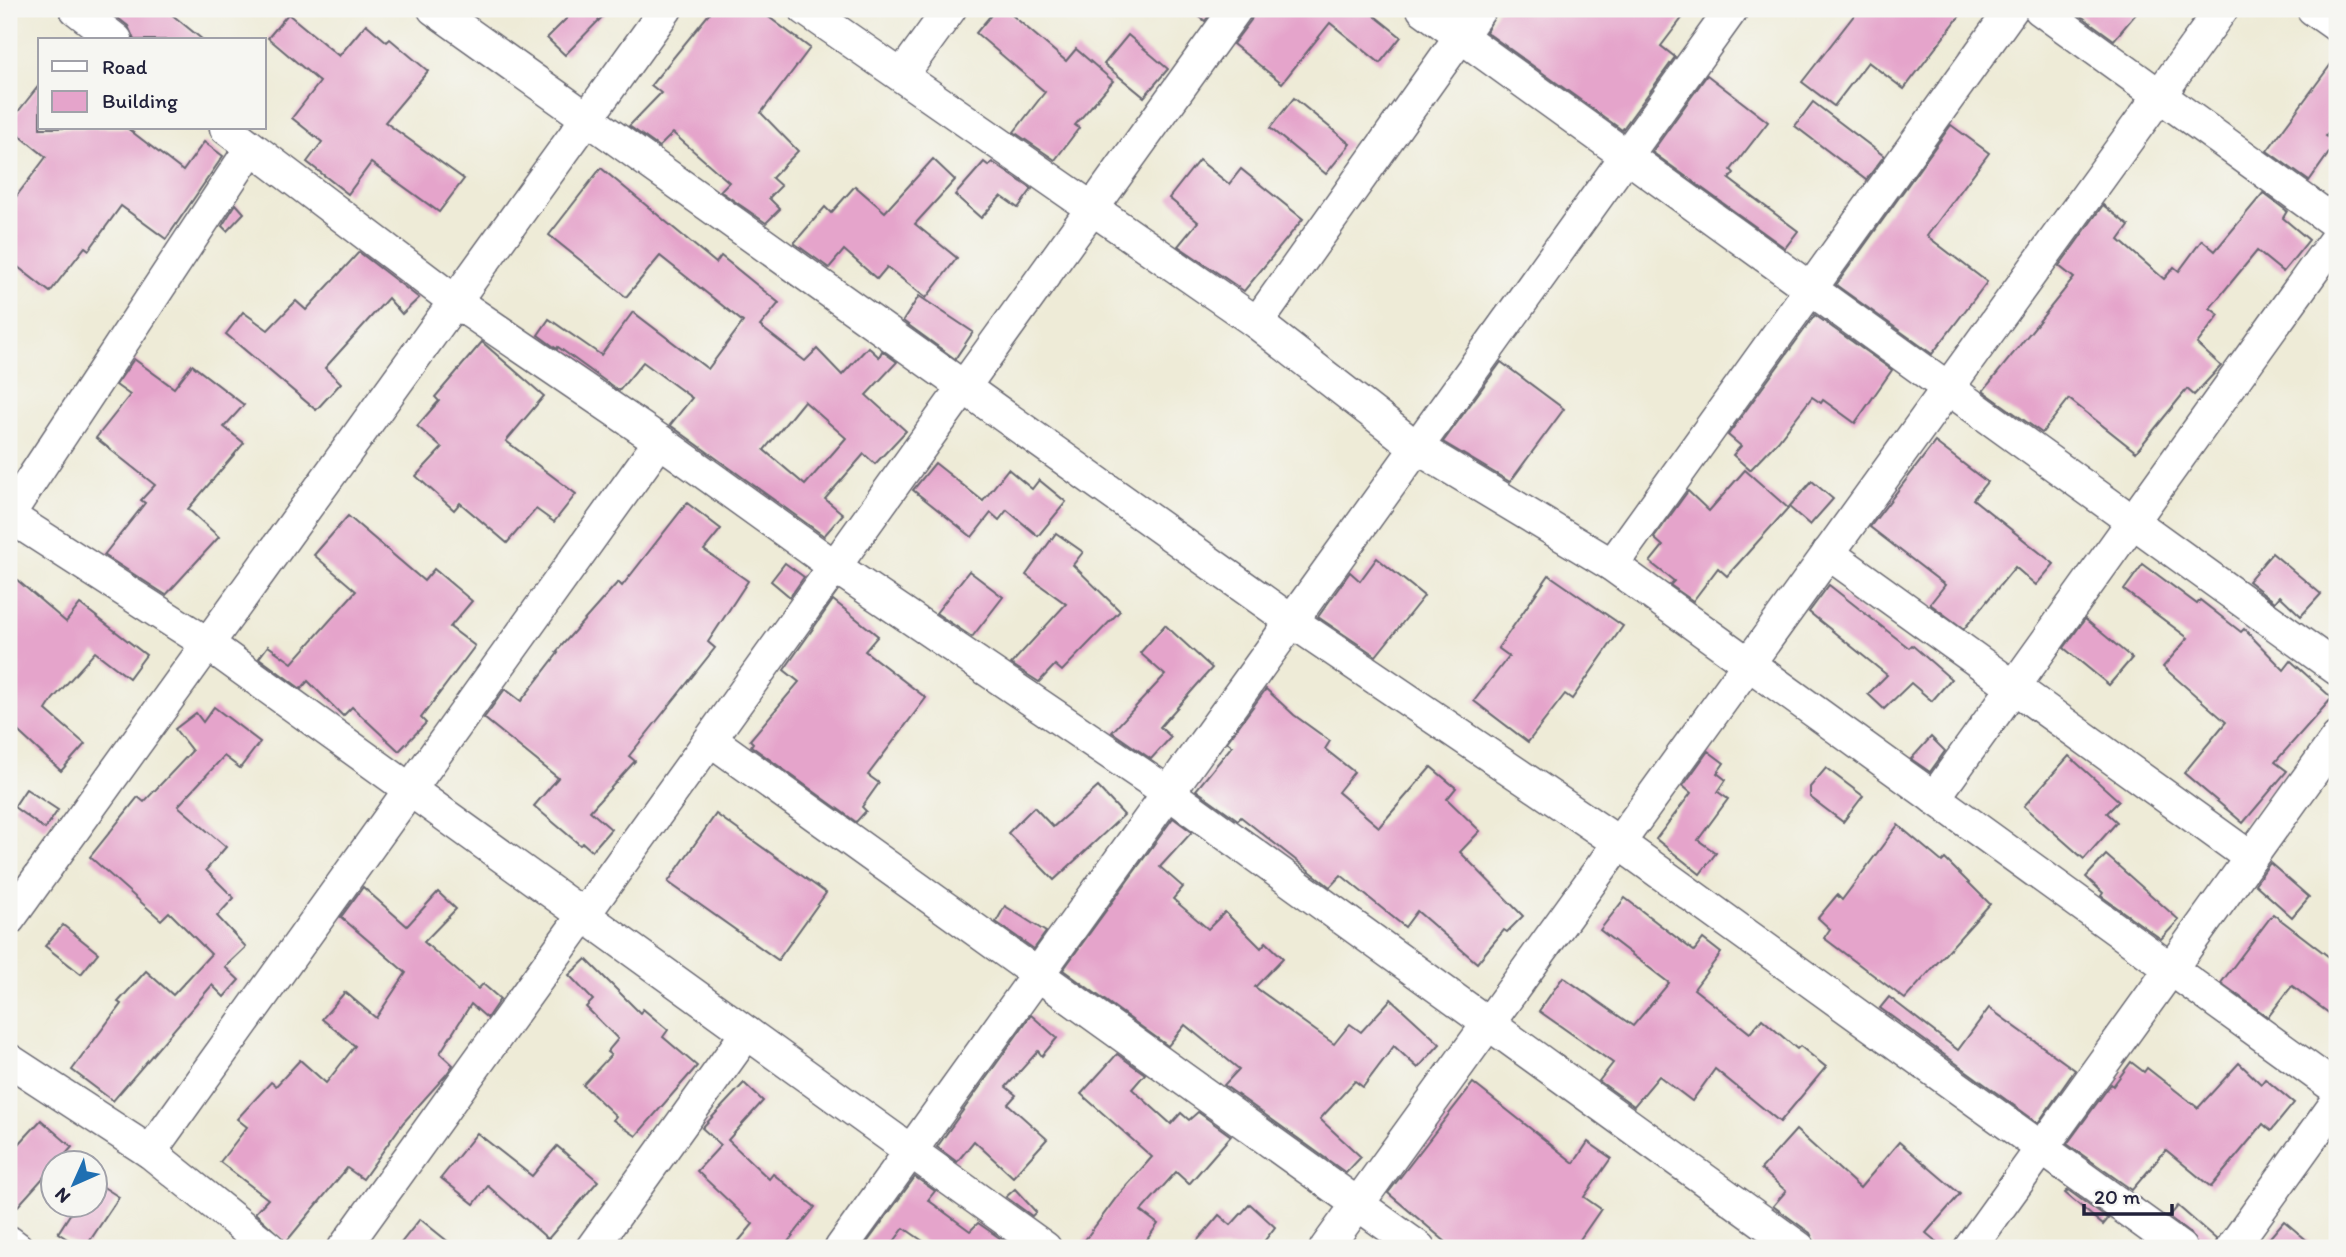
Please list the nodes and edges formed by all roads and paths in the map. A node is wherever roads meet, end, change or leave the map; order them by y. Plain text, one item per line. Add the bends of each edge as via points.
1 (76, 9) edge
2 (435, 9) edge
3 (666, 9) edge
4 (805, 9) edge
5 (950, 9) edge
6 (1236, 9) edge
7 (1423, 9) edge
8 (1480, 9) edge
9 (1732, 9) edge
10 (2012, 9) edge
11 (2040, 9) edge
12 (2222, 9) edge
13 (2313, 9) edge
14 (2337, 26) edge
15 (1461, 36) junction
16 (113, 38) edge
17 (902, 75) junction
18 (2159, 95) junction
19 (587, 118) junction
20 (228, 130) edge
21 (251, 148) junction
22 (1627, 156) junction
23 (1090, 211) junction
24 (2337, 224) edge
25 (2337, 237) edge
26 (1811, 289) junction
27 (453, 300) junction
28 (1257, 323) junction
29 (965, 387) junction
30 (1948, 388) junction
31 (660, 441) junction
32 (1416, 447) junction
33 (9, 515) edge
34 (2133, 522) junction
35 (1828, 553) junction
36 (1612, 565) junction
37 (834, 566) junction
38 (1290, 620) junction
39 (208, 644) junction
40 (1749, 663) junction
41 (2337, 669) edge
42 (2014, 687) junction
43 (2337, 738) edge
44 (711, 740) junction
45 (410, 790) junction
46 (1169, 793) junction
47 (1934, 798) junction
48 (1619, 843) junction
49 (2251, 858) junction
50 (585, 916) junction
51 (9, 919) edge
52 (2172, 969) junction
53 (1038, 975) junction
54 (1488, 1024) junction
55 (747, 1033) junction
56 (9, 1060) edge
57 (2337, 1088) edge
58 (2337, 1102) edge
59 (2042, 1149) junction
60 (911, 1151) junction
61 (150, 1152) junction
62 (1358, 1204) junction
63 (9, 1242) edge
64 (17, 1248) edge
65 (269, 1248) edge
66 (344, 1248) edge
67 (592, 1248) edge
68 (841, 1248) edge
69 (1045, 1248) edge
70 (1326, 1248) edge
71 (1419, 1248) edge
72 (1799, 1248) edge
73 (1970, 1248) edge
74 (2180, 1248) edge
75 (2232, 1248) edge

1 - 16 street
2 - 19 street
3 - 19 street
4 - 17 street
5 - 17 street
6 - 23 street
7 - 15 street
8 - 15 street
9 - 22 street
10 - 26 street
11 - 18 street
12 - 18 street
13 - 14 street
15 - 22 street
15 - 28 street
17 - 23 street
18 - 24 street
18 - 30 street
19 - 27 street
19 - 29 street
20 - 21 street
21 - 27 street
21 - 33 street
22 - 26 street
22 - 32 street
23 - 28 street
23 - 29 street
25 - 34 street
26 - 30 street
26 - 36 street
27 - 31 street
27 - 39 street
28 - 32 street
29 - 37 street
29 - 38 street
30 - 34 street
30 - 35 street
31 - 37 street
31 - 45 street
32 - 36 street
32 - 38 street
33 - 39 street
34 - 41 street
34 - 42 street
35 - 40 street
35 - 42 street
36 - 40 street
37 - 44 street
37 - 46 street
38 - 46 street
38 - 48 street
39 - 45 street
39 - 51 street
40 - 47 street
40 - 48 street
42 - 47 street
42 - 49 street
43 - 49 street
44 - 50 street
44 - 53 street
45 - 50 street
45 - 61 street
46 - 53 street
46 - 54 street
47 - 52 street
48 - 54 street
48 - 59 street
49 - 52 street
50 - 55 street
50 - 66 street
52 - 57 street
52 - 59 street
53 - 60 street
53 - 62 street
54 - 62 street
54 - 72 street
55 - 60 street
55 - 67 street
56 - 61 street
58 - 75 street
59 - 73 street
59 - 74 street
60 - 68 street
60 - 69 street
61 - 65 street
62 - 70 street
62 - 71 street
63 - 64 street

